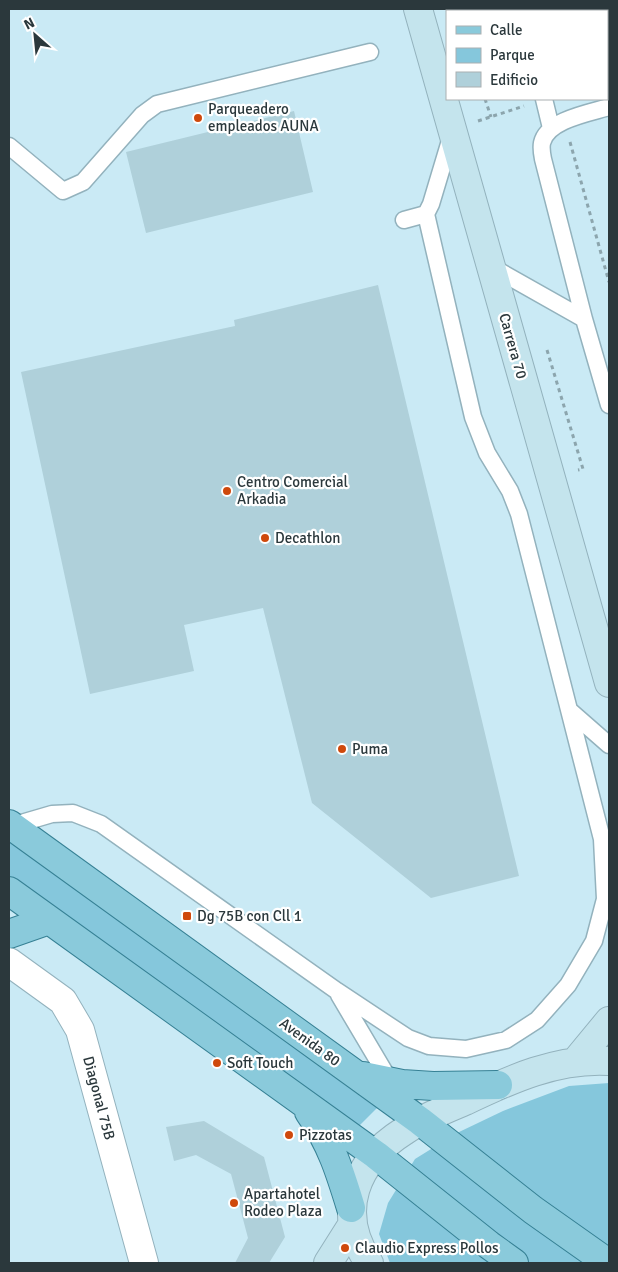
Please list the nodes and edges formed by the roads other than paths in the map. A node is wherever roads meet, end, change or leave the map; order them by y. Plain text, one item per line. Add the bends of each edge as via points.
1 (418, 9) edge
2 (370, 52) dead end
3 (446, 84) edge
4 (452, 100) edge
5 (544, 100) edge
6 (609, 107) edge
7 (558, 124) junction
8 (462, 127) junction
9 (9, 146) edge
10 (426, 214) junction
11 (404, 220) dead end
12 (490, 266) junction
13 (584, 319) junction
14 (609, 405) edge
15 (609, 683) edge
16 (569, 710) junction
17 (609, 745) edge
18 (10, 825) edge
19 (9, 892) edge
20 (48, 920) junction
21 (9, 934) edge
22 (9, 962) edge
23 (337, 992) junction
24 (609, 1021) edge
25 (609, 1061) edge
26 (576, 1062) junction
27 (355, 1074) junction
28 (390, 1081) junction
29 (498, 1085) junction
30 (300, 1100) junction
31 (420, 1121) junction
32 (376, 1155) junction
33 (351, 1216) junction
34 (144, 1263) edge
35 (328, 1263) edge
36 (369, 1263) edge
37 (514, 1263) edge
38 (608, 1263) edge

1 - 3 main road, Carrera 70
2 - 9 lane via 157,104 142,115 83,182 63,191
4 - 8 main road, Carrera 70
5 - 7 lane
6 - 7 lane
7 - 13 lane via 545,134 541,145
8 - 10 lane
8 - 12 main road, Carrera 70
10 - 11 lane
10 - 16 lane via 473,417 487,453 510,491 519,514
12 - 13 lane
12 - 15 main road, Carrera 70
13 - 14 lane
16 - 17 lane
16 - 23 lane via 602,839 605,899 594,941 568,985 537,1020 506,1040 466,1049 429,1046 408,1038
18 - 23 lane via 52,814 73,813 101,824
18 - 27 main road, Avenida 80
19 - 20 main road
20 - 21 main road
20 - 30 main road
22 - 34 street, Diagonal 75B via 63,1001 80,1030
23 - 28 lane
24 - 26 main road
25 - 26 main road
26 - 29 main road via 538,1070
27 - 28 main road
27 - 31 main road, Avenida 80
28 - 29 main road via 433,1086
29 - 31 main road
30 - 32 main road
30 - 33 main road via 323,1132 338,1167
31 - 32 main road via 402,1131
31 - 38 main road, Avenida 80 via 533,1210
32 - 33 main road via 357,1184
32 - 37 main road
33 - 35 main road
33 - 36 main road via 358,1242

